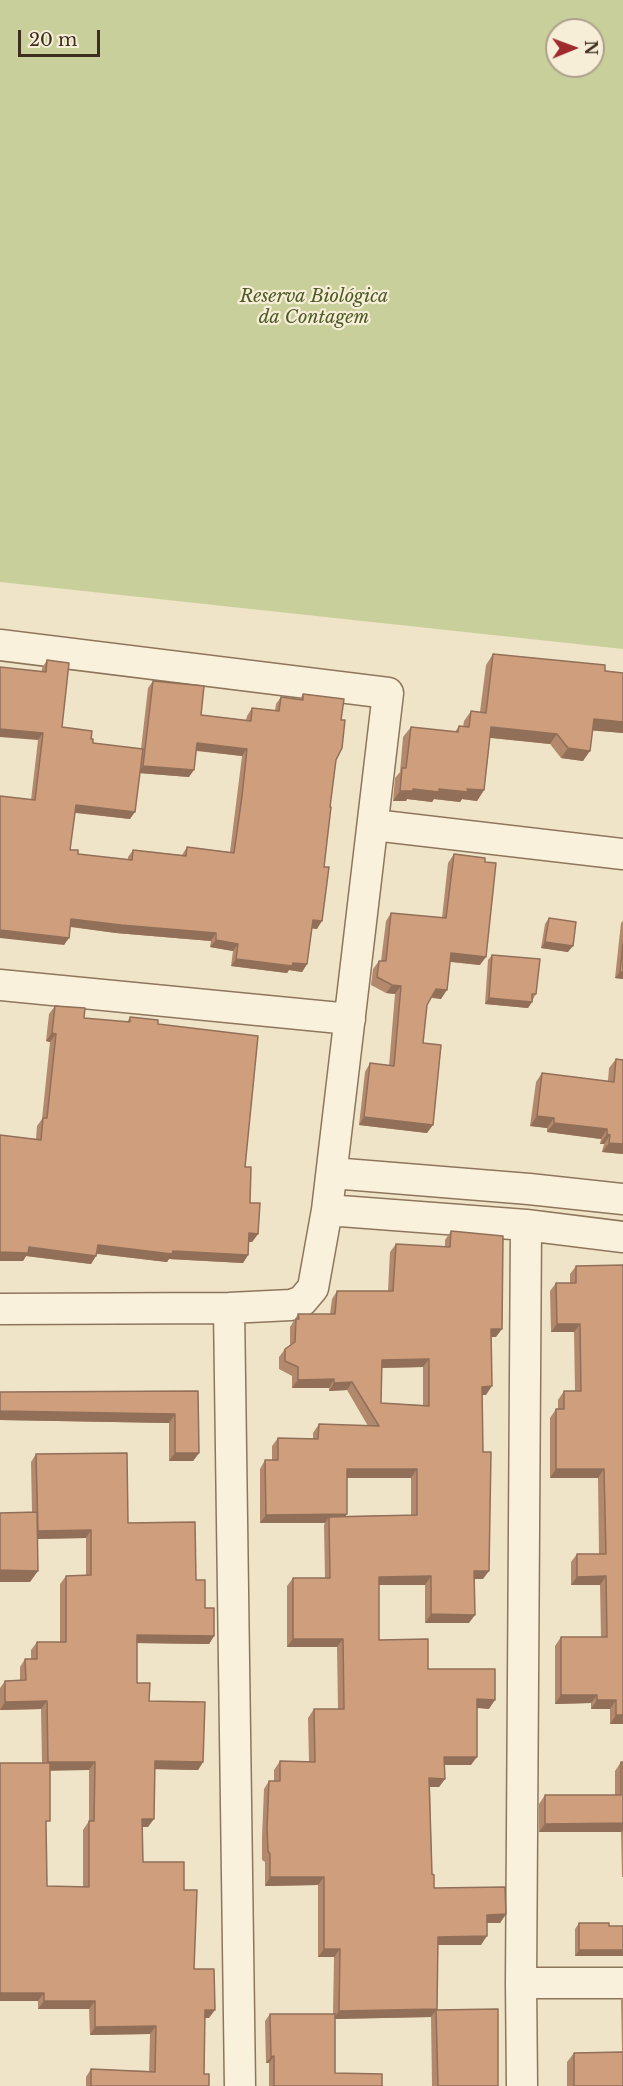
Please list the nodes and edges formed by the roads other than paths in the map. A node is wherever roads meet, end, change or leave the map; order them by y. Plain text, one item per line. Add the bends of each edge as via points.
1 (0, 645) edge
2 (374, 825) junction
3 (623, 854) edge
4 (0, 985) edge
5 (350, 1019) junction
6 (332, 1173) junction
7 (623, 1199) edge
8 (327, 1210) junction
9 (526, 1225) junction
10 (623, 1237) edge
11 (229, 1308) junction
12 (0, 1309) edge
13 (521, 1983) junction
14 (623, 1983) edge
15 (240, 2086) edge
16 (522, 2086) edge

1 - 2 street via 388,693
2 - 3 street
2 - 5 street
4 - 5 street
5 - 6 street
6 - 7 street
6 - 8 street
8 - 9 street
8 - 11 street via 309,1295 291,1305
9 - 10 street
9 - 13 street
11 - 12 street
11 - 15 street
13 - 14 street
13 - 16 street

